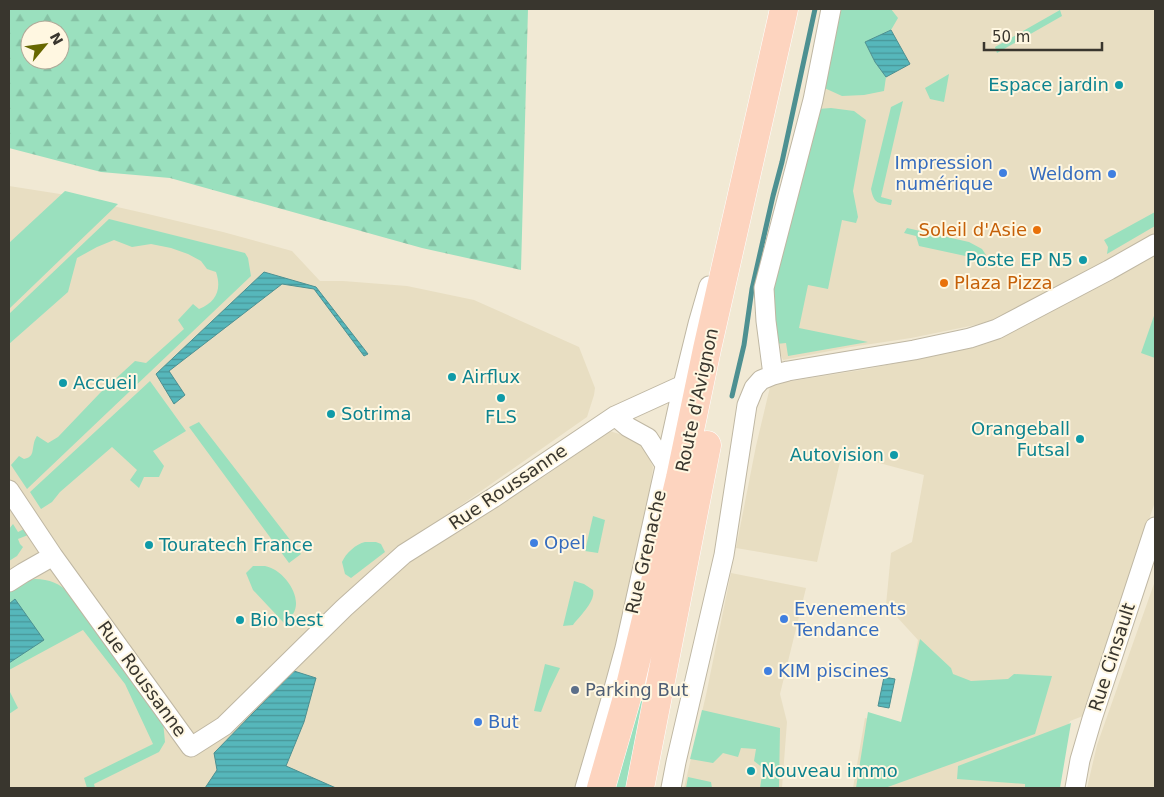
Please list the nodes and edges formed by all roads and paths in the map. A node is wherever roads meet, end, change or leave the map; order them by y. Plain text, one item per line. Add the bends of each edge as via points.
1 (784, 9) edge
2 (801, 9) edge
3 (831, 9) edge
4 (747, 171) junction
5 (1155, 244) edge
6 (772, 375) junction
7 (684, 385) junction
8 (615, 416) junction
9 (666, 466) junction
10 (9, 490) edge
11 (1155, 527) edge
12 (50, 552) junction
13 (9, 582) edge
14 (584, 788) edge
15 (601, 788) edge
16 (640, 788) edge
17 (671, 788) edge
18 (1074, 788) edge

1 - 4 main road, Route d'Avignon
2 - 16 main road, Route d'Avignon via 726,346
3 - 6 street via 813,100 764,288
4 - 7 street, Rue Grenache via 727,222
4 - 15 main road, Route d'Avignon via 649,611
5 - 6 street via 997,329 914,350
6 - 17 street via 754,388 746,405 724,555
7 - 8 street, Rue Roussanne
7 - 9 street, Rue Grenache
8 - 9 street via 648,438
8 - 12 street, Rue Roussanne via 404,554 224,726 191,747
9 - 14 street, Rue Grenache via 625,648
10 - 12 street, Rue Roussanne
11 - 18 street, Rue Cinsault via 1094,710
12 - 13 street

